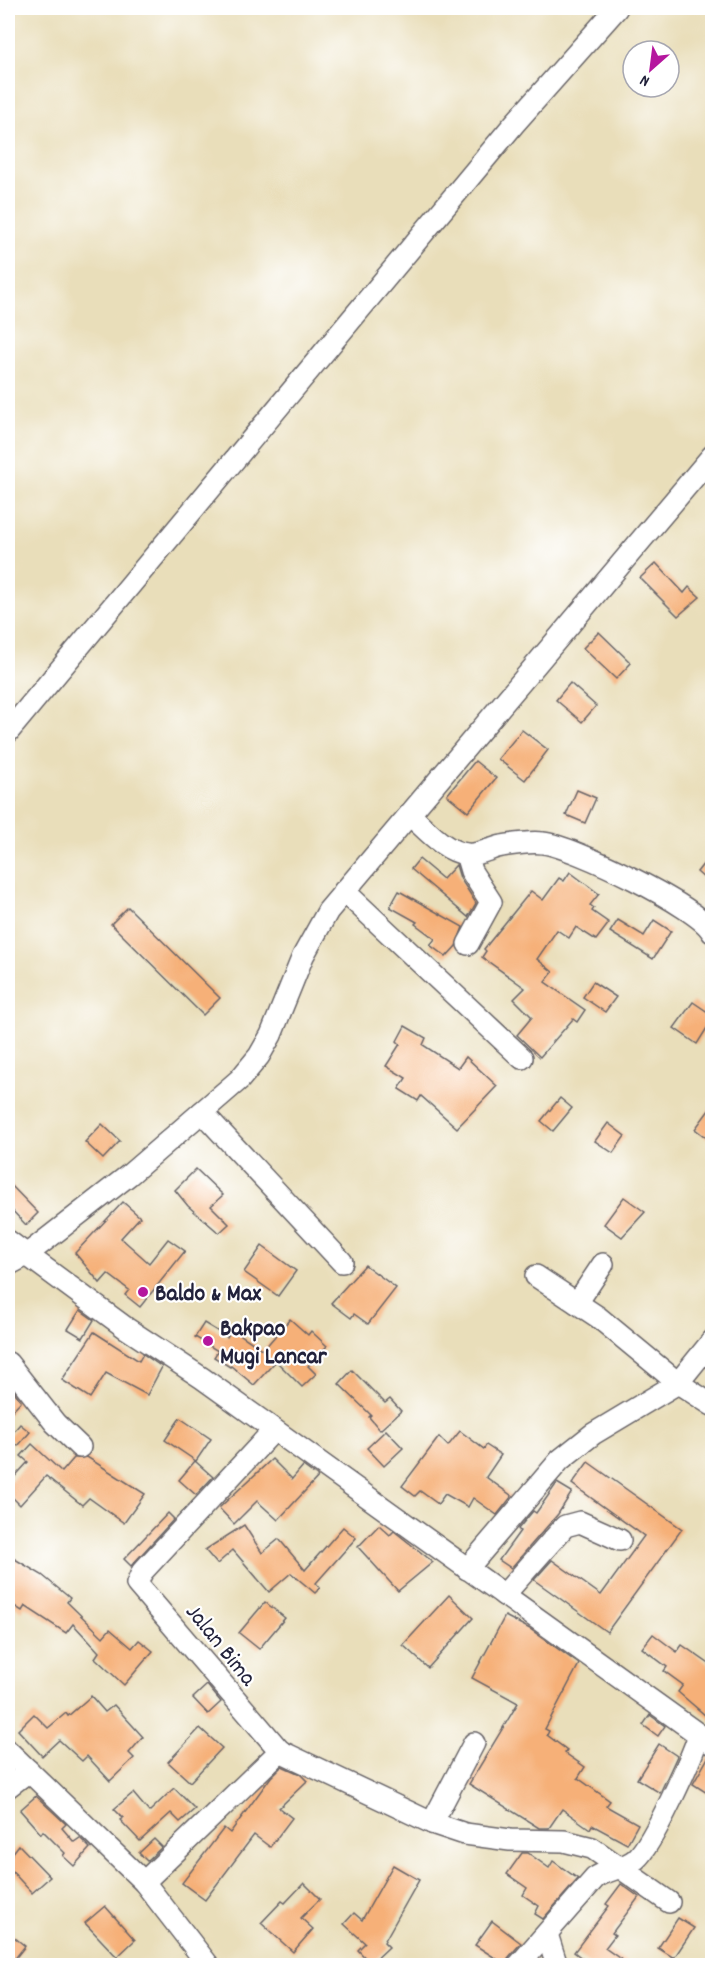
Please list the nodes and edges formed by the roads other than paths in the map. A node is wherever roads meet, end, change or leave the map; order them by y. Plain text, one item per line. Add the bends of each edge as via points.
1 (616, 8) edge
2 (712, 456) edge
3 (8, 732) edge
4 (410, 815) junction
5 (466, 854) junction
6 (344, 891) junction
7 (712, 932) edge
8 (468, 944) dead end
9 (522, 1058) dead end
10 (202, 1112) junction
11 (8, 1241) edge
12 (16, 1260) edge
13 (342, 1262) dead end
14 (603, 1264) dead end
15 (536, 1275) dead end
16 (577, 1303) junction
17 (712, 1341) edge
18 (8, 1363) edge
19 (678, 1383) junction
20 (712, 1405) edge
21 (274, 1430) junction
22 (80, 1447) dead end
23 (620, 1540) dead end
24 (467, 1569) junction
25 (504, 1595) junction
26 (706, 1739) edge
27 (474, 1743) dead end
28 (280, 1751) junction
29 (8, 1752) edge
30 (29, 1771) junction
31 (8, 1787) edge
32 (432, 1823) junction
33 (618, 1868) junction
34 (144, 1882) junction
35 (669, 1902) dead end
36 (547, 1934) junction
37 (209, 1965) edge
38 (518, 1965) edge
39 (556, 1965) edge

1 - 3 street via 499,142
2 - 4 street
4 - 5 street via 441,843
4 - 6 street
5 - 7 street via 501,846 546,843 572,851 674,900
5 - 8 street via 471,871 491,902
6 - 9 street
6 - 10 street via 303,956 260,1056
10 - 12 street via 129,1175
10 - 13 street
11 - 12 street
12 - 21 street
14 - 16 street
15 - 16 street
16 - 19 street
17 - 19 street
18 - 22 street via 55,1423
19 - 20 street
19 - 24 street via 593,1434 560,1460
21 - 24 street
21 - 28 street, Jalan Bima via 142,1572 137,1584
23 - 25 street via 580,1522 565,1526
24 - 25 street
25 - 26 street
26 - 33 street via 645,1847 629,1864
27 - 32 street
28 - 32 street
28 - 34 street
29 - 30 street
30 - 31 street
30 - 34 street
32 - 33 street via 465,1834 578,1843 592,1848
33 - 35 street
33 - 36 street via 595,1878
34 - 37 street
36 - 38 street
36 - 39 street

